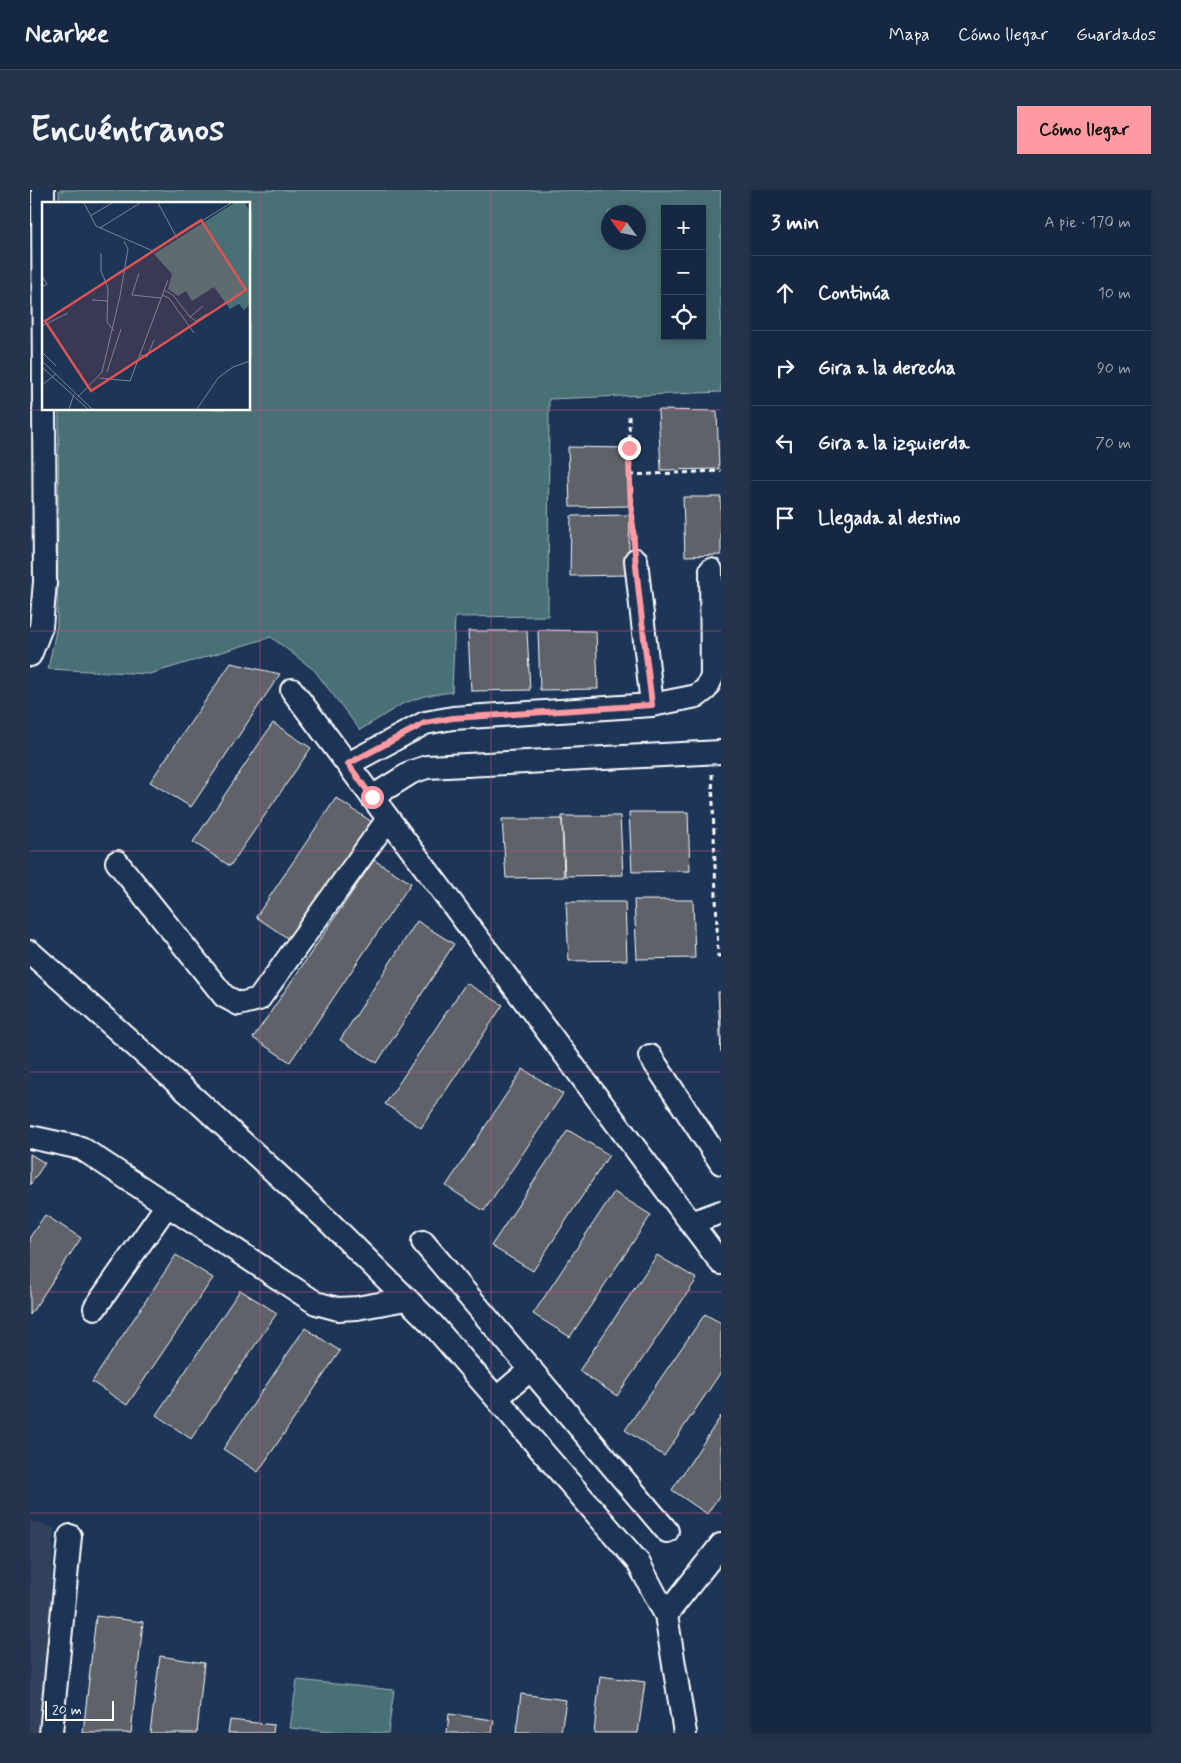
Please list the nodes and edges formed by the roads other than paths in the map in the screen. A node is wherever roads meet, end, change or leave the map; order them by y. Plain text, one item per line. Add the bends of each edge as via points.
1 (44, 410) edge
2 (37, 435) edge
3 (636, 560) road end
4 (711, 570) dead end
5 (30, 655) edge
6 (292, 690) dead end
7 (652, 705) junction
8 (716, 753) edge
9 (348, 764) junction
10 (372, 797) junction
11 (388, 819) junction
12 (117, 862) dead end
13 (30, 952) edge
14 (650, 1056) dead end
15 (30, 1138) edge
16 (721, 1163) edge
17 (167, 1205) junction
18 (721, 1212) edge
19 (691, 1223) junction
20 (423, 1242) dead end
21 (721, 1263) edge
22 (406, 1299) junction
23 (95, 1308) dead end
24 (531, 1370) junction
25 (497, 1398) junction
26 (667, 1531) dead end
27 (70, 1536) dead end
28 (721, 1546) edge
29 (666, 1615) junction
30 (51, 1733) edge
31 (685, 1733) edge

1 - 2 street
2 - 5 street via 45,582 41,627
3 - 7 street
4 - 7 street via 712,678 706,689 696,696
6 - 9 street
7 - 9 street via 425,723
8 - 10 street via 427,767 412,772
9 - 10 street
10 - 11 street
11 - 12 street via 259,999 239,1004 224,996
11 - 19 street
13 - 22 street via 328,1221
14 - 16 street
15 - 17 street via 81,1148
17 - 22 street via 316,1304 338,1309
17 - 23 street
18 - 19 street
19 - 21 street
20 - 24 street
22 - 25 street
24 - 25 street
24 - 26 street
25 - 29 street via 638,1562
27 - 30 street
28 - 29 street
29 - 31 street

